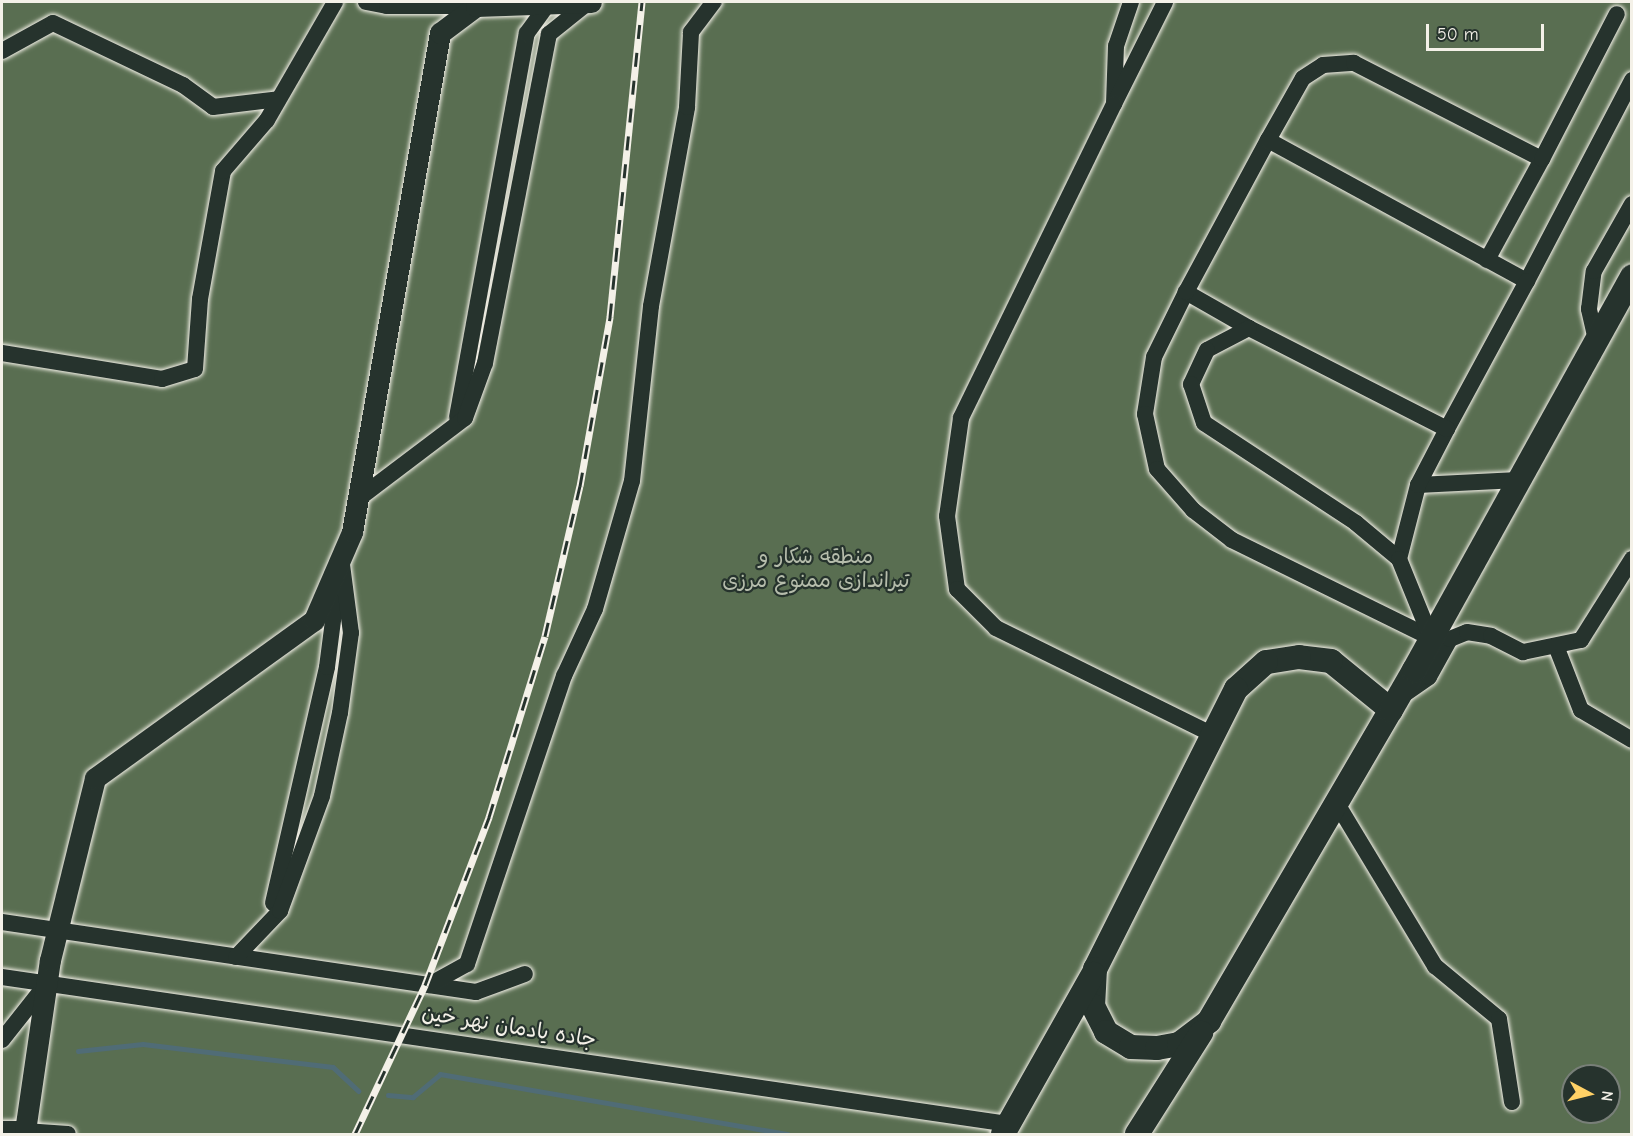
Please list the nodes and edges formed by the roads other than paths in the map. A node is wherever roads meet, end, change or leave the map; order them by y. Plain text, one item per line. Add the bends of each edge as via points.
1 (335, 2) edge
2 (366, 2) edge
3 (590, 2) edge
4 (714, 2) edge
5 (1131, 2) edge
6 (1165, 2) edge
7 (549, 3) edge
8 (476, 6) junction
9 (1617, 14) dead end
10 (2, 51) edge
11 (1632, 80) edge
12 (279, 99) junction
13 (1114, 104) junction
14 (1268, 140) junction
15 (1542, 159) junction
16 (1632, 204) edge
17 (1487, 260) junction
18 (1632, 276) edge
19 (1527, 281) junction
20 (1186, 292) junction
21 (1250, 328) junction
22 (1596, 340) junction
23 (2, 353) edge
24 (455, 425) junction
25 (1447, 429) junction
26 (1518, 480) junction
27 (1418, 485) junction
28 (358, 500) junction
29 (341, 557) junction
30 (1399, 559) junction
31 (1632, 559) edge
32 (1431, 638) junction
33 (1556, 646) junction
34 (1394, 705) junction
35 (1213, 735) junction
36 (1632, 740) edge
37 (1336, 802) junction
38 (2, 922) edge
39 (269, 922) junction
40 (58, 930) junction
41 (236, 957) junction
42 (1095, 969) junction
43 (525, 974) dead end
44 (2, 977) edge
45 (47, 983) junction
46 (429, 986) junction
47 (1209, 1021) junction
48 (2, 1040) edge
49 (1512, 1102) dead end
50 (1006, 1129) edge
51 (2, 1131) edge
52 (24, 1133) edge
53 (68, 1134) edge
54 (1137, 1134) edge

1 - 12 street
2 - 8 street via 387,6
3 - 7 main road
3 - 24 street via 549,33 485,363 465,418
4 - 46 street via 691,32 687,107 651,306 632,480 614,544 595,609 564,676 467,964
5 - 13 street via 1116,45
6 - 13 street
7 - 8 main road
7 - 24 street via 527,33
8 - 28 main road via 440,33
9 - 15 street
10 - 12 street via 53,23 183,86 213,107
11 - 19 street
12 - 23 street via 267,120 223,171 200,299 195,369 162,379
13 - 35 street via 961,418 947,516 957,589 996,628
14 - 15 street via 1303,78 1323,65 1354,63
14 - 17 street
14 - 20 street
15 - 17 street
16 - 22 street via 1594,271 1589,309
17 - 19 street
18 - 22 highway
19 - 25 street
20 - 21 street
20 - 32 street via 1154,357 1145,414 1157,469 1192,510 1232,540
21 - 25 street
21 - 30 street via 1207,350 1191,384 1204,423 1356,523
22 - 26 highway
24 - 28 street
25 - 27 street
26 - 27 street
26 - 32 highway
27 - 30 street
28 - 29 main road via 352,532
29 - 39 street via 327,667
29 - 39 street via 351,633 340,713 322,796 280,911
29 - 40 main road via 314,620 95,778
30 - 32 street
31 - 33 street via 1581,640
32 - 34 highway
33 - 34 street via 1523,652 1491,636 1467,632 1450,639 1429,677
33 - 36 street via 1581,710
34 - 35 highway via 1331,661 1299,657 1266,662 1236,689
34 - 37 highway
35 - 42 highway
37 - 47 highway
37 - 49 street via 1435,966 1499,1019
38 - 40 street
39 - 41 street
40 - 41 street
40 - 45 main road
41 - 46 street
42 - 47 highway via 1094,1006 1106,1032 1131,1047 1179,1044
42 - 50 highway
43 - 46 street via 476,992
44 - 45 street, جاده یادمان نهر خین
45 - 48 street
45 - 50 street, جاده یادمان نهر خین
45 - 52 main road
47 - 54 highway
51 - 52 main road
52 - 53 street

